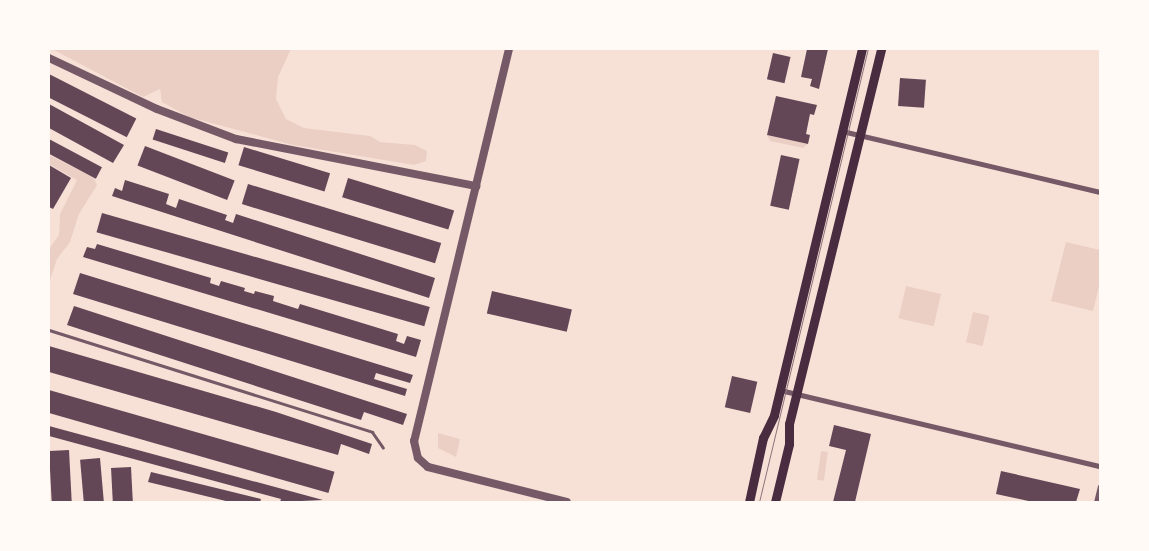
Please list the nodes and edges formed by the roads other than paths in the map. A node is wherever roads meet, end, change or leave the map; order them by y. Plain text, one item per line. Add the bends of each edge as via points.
1 (509, 49) edge
2 (862, 49) edge
3 (881, 49) edge
4 (49, 58) edge
5 (842, 131) junction
6 (860, 136) junction
7 (476, 186) junction
8 (1100, 192) edge
9 (49, 330) edge
10 (780, 390) junction
11 (797, 394) junction
12 (383, 448) dead end
13 (1100, 466) edge
14 (1100, 486) edge
15 (567, 502) edge
16 (749, 502) edge
17 (775, 502) edge
18 (1096, 502) edge

1 - 7 street
2 - 5 main road
3 - 6 main road
4 - 7 street via 157,109 236,139
5 - 6 street
5 - 10 main road
6 - 8 street
6 - 11 main road
7 - 15 street via 414,441 418,458 428,467
9 - 12 lane via 372,432
10 - 11 street
10 - 16 main road via 763,438
11 - 13 street
11 - 17 main road
14 - 18 street

